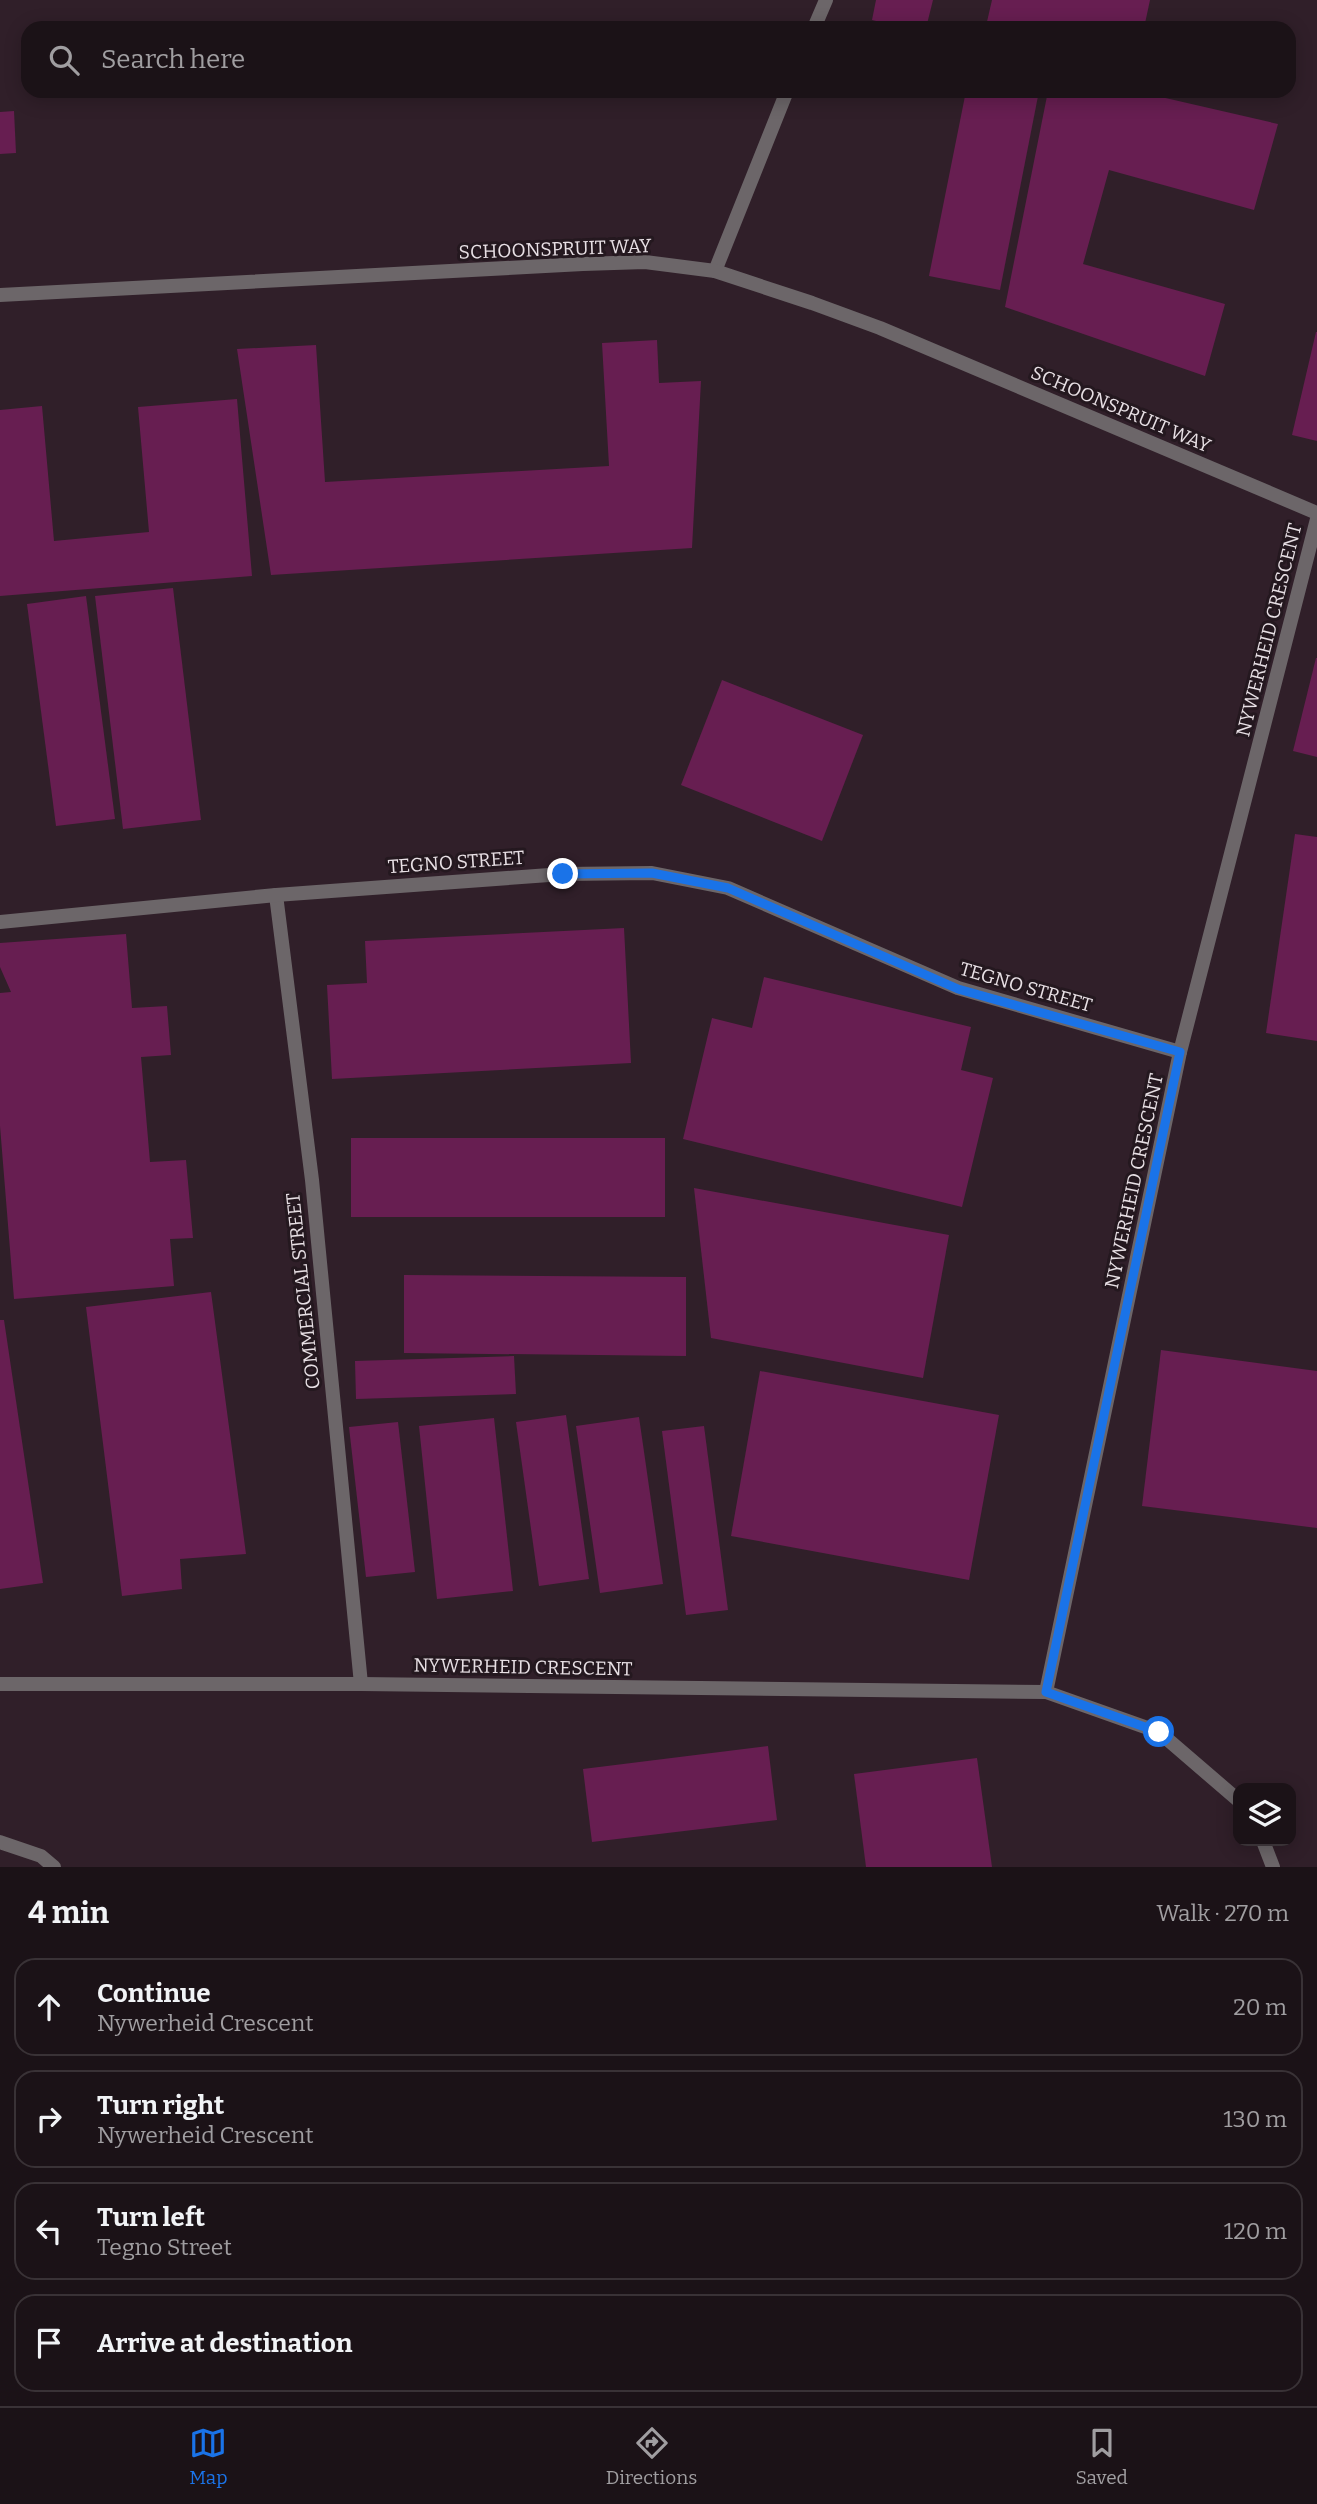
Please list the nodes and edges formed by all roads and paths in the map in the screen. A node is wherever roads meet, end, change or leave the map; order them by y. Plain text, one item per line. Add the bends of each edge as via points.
1 (826, 0) edge
2 (817, 21) edge
3 (784, 98) edge
4 (715, 271) junction
5 (0, 295) edge
6 (1317, 516) edge
7 (276, 895) junction
8 (0, 922) edge
9 (1180, 1052) junction
10 (0, 1684) edge
11 (361, 1684) junction
12 (1046, 1692) junction
13 (1233, 1796) edge
14 (0, 1842) edge
15 (1265, 1846) edge
16 (54, 1867) edge
17 (1273, 1867) edge

1 - 2 street
3 - 4 street
4 - 5 street, SCHOONSPRUIT WAY via 646,262 583,264
4 - 6 street, SCHOONSPRUIT WAY via 880,328
6 - 9 street, NYWERHEID CRESCENT
7 - 8 street, TEGNO STREET
7 - 9 street, TEGNO STREET via 563,874 652,873 728,888 958,989
7 - 11 street, COMMERCIAL STREET via 312,1180
9 - 12 street, NYWERHEID CRESCENT
10 - 11 street, NYWERHEID CRESCENT
11 - 12 street, NYWERHEID CRESCENT
12 - 13 street, NYWERHEID CRESCENT via 1159,1732
14 - 16 street via 41,1856
15 - 17 street

